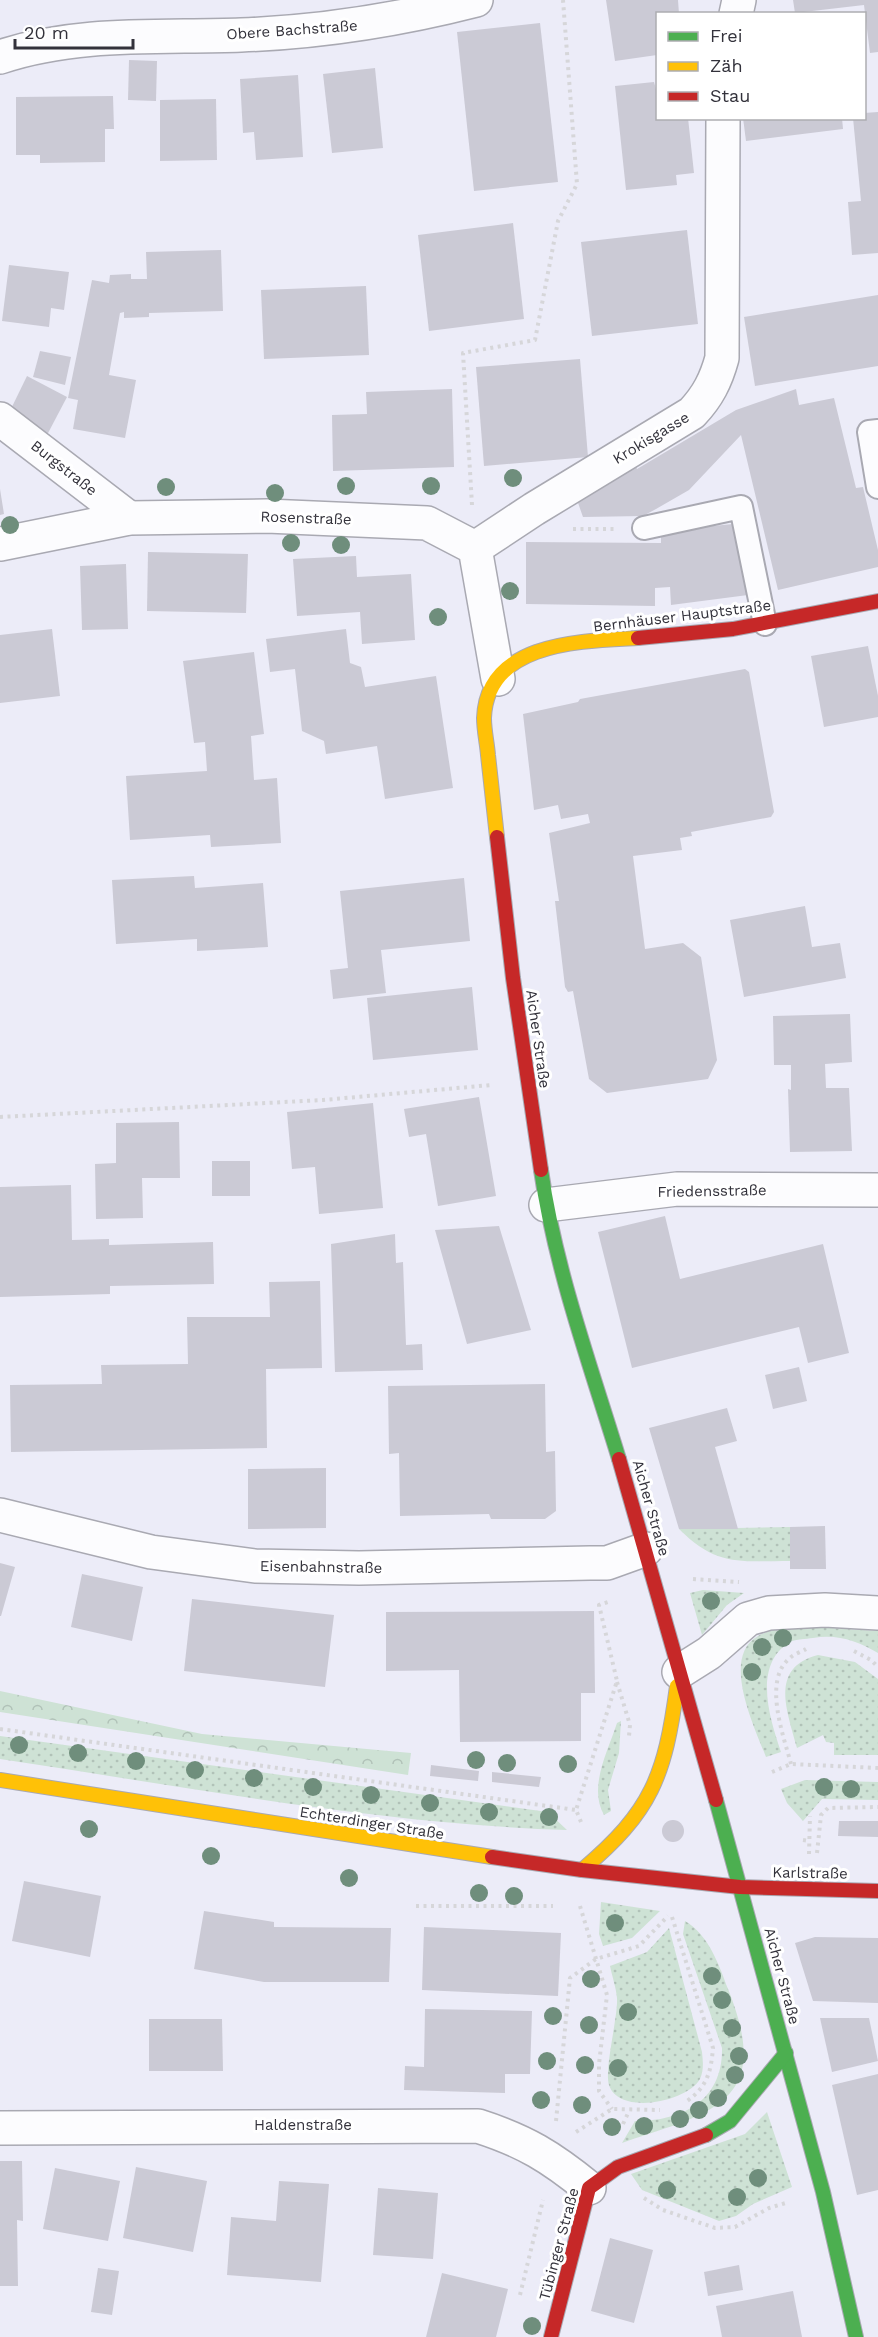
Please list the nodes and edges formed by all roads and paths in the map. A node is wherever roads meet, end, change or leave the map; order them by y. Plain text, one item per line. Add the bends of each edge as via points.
1 (476, 0) edge
2 (563, 0) edge
3 (0, 57) edge
4 (723, 120) edge
5 (0, 418) edge
6 (878, 431) edge
7 (878, 487) edge
8 (129, 518) junction
9 (645, 528) joint
10 (571, 530) dead end
11 (0, 544) edge
12 (475, 548) junction
13 (878, 601) edge
14 (765, 624) junction
15 (498, 679) junction
16 (527, 1081) junction
17 (0, 1118) edge
18 (878, 1190) edge
19 (546, 1204) junction
20 (0, 1515) edge
21 (646, 1549) junction
22 (878, 1612) edge
23 (812, 1646) dead end
24 (844, 1646) dead end
25 (878, 1667) edge
26 (679, 1672) junction
27 (617, 1682) dead end
28 (0, 1729) edge
29 (629, 1744) dead end
30 (792, 1764) junction
31 (878, 1768) edge
32 (772, 1772) dead end
33 (0, 1780) edge
34 (878, 1807) edge
35 (576, 1810) dead end
36 (810, 1816) dead end
37 (803, 1840) dead end
38 (810, 1841) junction
39 (809, 1861) dead end
40 (582, 1870) junction
41 (740, 1887) junction
42 (816, 1889) junction
43 (878, 1891) edge
44 (416, 1906) dead end
45 (557, 1906) dead end
46 (568, 1906) dead end
47 (580, 1906) junction
48 (596, 1959) junction
49 (786, 2053) junction
50 (683, 2103) dead end
51 (666, 2108) dead end
52 (612, 2109) junction
53 (556, 2123) dead end
54 (0, 2128) edge
55 (573, 2134) dead end
56 (552, 2158) junction
57 (618, 2167) junction
58 (589, 2188) junction
59 (823, 2192) junction
60 (518, 2303) dead end
61 (551, 2337) edge
62 (856, 2337) edge

1 - 3 street, Obere Bachstraße via 365,24 306,31 102,38
2 - 12 path via 577,184 558,221 535,340 463,353
4 - 12 street, Krokisgasse via 722,358 716,381 692,413
5 - 8 street, Burgstraße
6 - 7 lane via 869,432
8 - 11 street, Rosenstraße
8 - 12 street, Rosenstraße via 267,516 427,523
9 - 10 path
9 - 14 lane via 741,507
12 - 15 street
13 - 14 main road, Bernhäuser Hauptstraße
14 - 15 main road, Bernhäuser Hauptstraße via 546,648 522,658
15 - 16 main road, Aicher Straße via 486,703 485,742
16 - 17 path via 322,1100
16 - 19 main road, Aicher Straße
18 - 19 street, Friedensstraße via 677,1189
19 - 21 main road, Aicher Straße
20 - 21 street, Eisenbahnstraße via 152,1552 255,1566 316,1569 607,1563
21 - 26 main road, Aicher Straße
22 - 26 street via 769,1613 748,1619 709,1653
23 - 30 path via 789,1658 781,1670 777,1689 777,1708
24 - 25 path
26 - 40 main road via 660,1778 637,1818 612,1846
26 - 41 main road, Aicher Straße
27 - 29 path via 630,1725
28 - 35 path
30 - 31 path
30 - 32 path
33 - 40 main road, Echterdinger Straße
34 - 42 path via 828,1808 821,1815
36 - 38 path
37 - 38 path
38 - 39 path
40 - 41 main road, Echterdinger Straße
40 - 47 path
41 - 42 main road, Karlstraße
41 - 49 main road, Aicher Straße
42 - 43 main road, Karlstraße
44 - 45 path
46 - 47 path
47 - 48 path
48 - 50 path via 639,1946 671,1914 713,2048 711,2070 701,2091
48 - 52 path via 607,1995 598,2091
48 - 53 path via 570,1978
49 - 57 main road, Tübinger Straße via 730,2121 707,2135
49 - 59 main road, Aicher Straße
51 - 52 path
52 - 55 path
54 - 56 street, Haldenstraße via 478,2126 512,2137
56 - 58 street, Haldenstraße
56 - 60 path
57 - 58 main road, Tübinger Straße
57 - 59 path via 636,2194 663,2210 715,2228 735,2227 769,2208
58 - 61 main road, Tübinger Straße
59 - 62 main road, Aicher Straße

